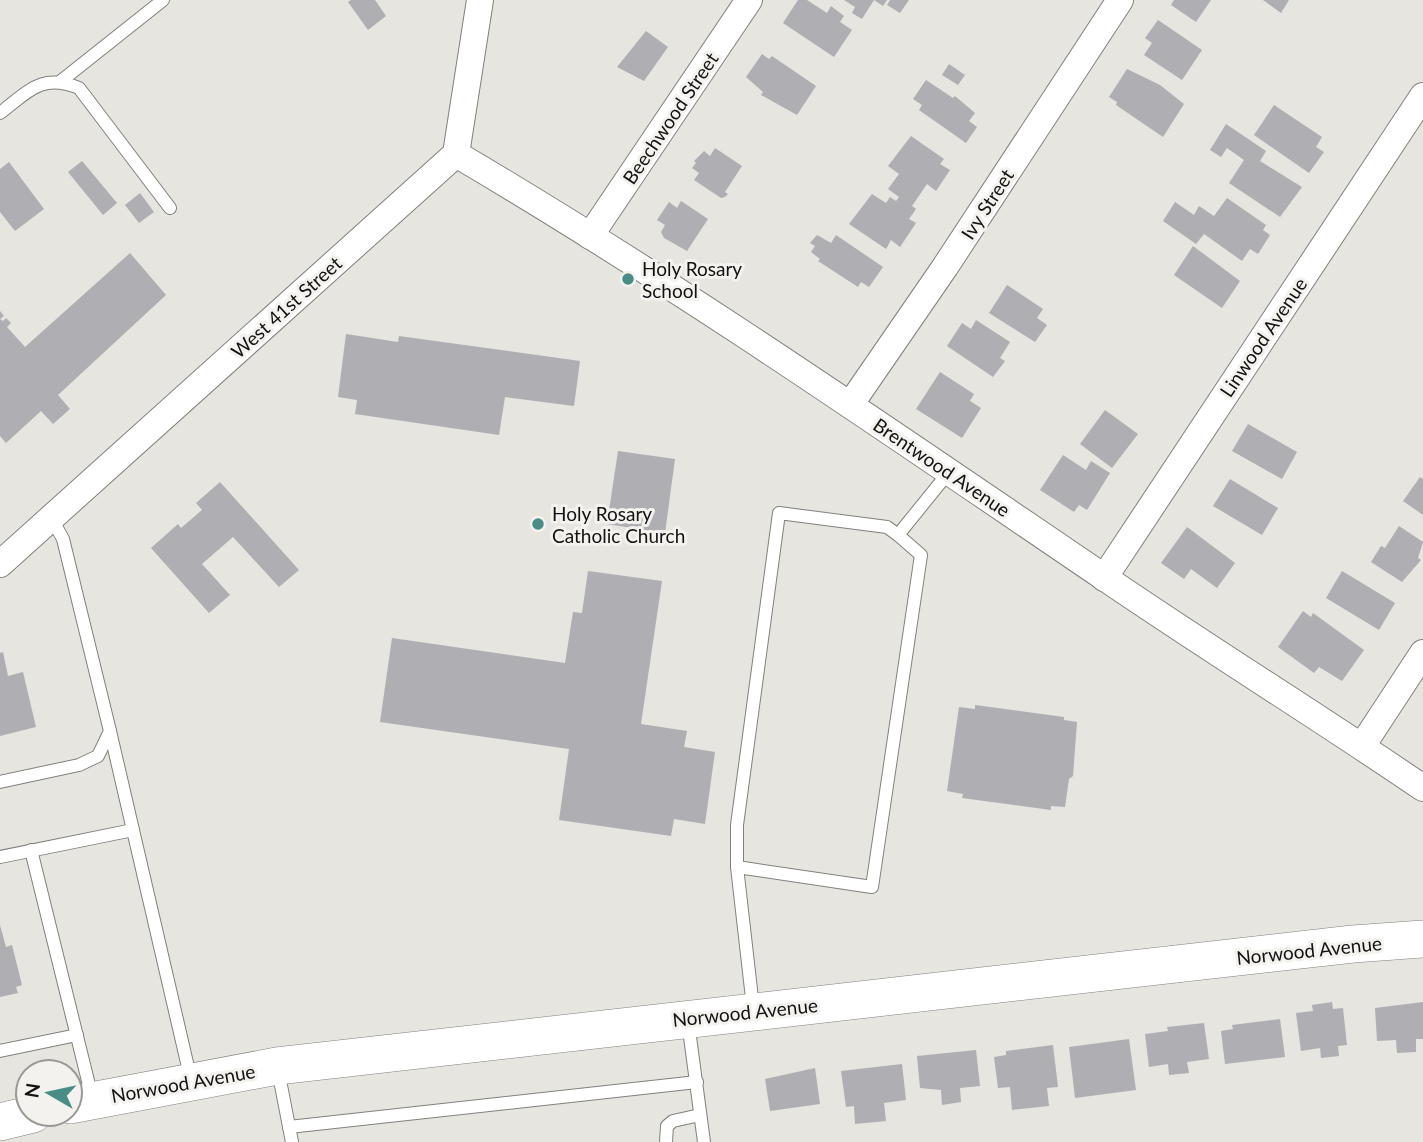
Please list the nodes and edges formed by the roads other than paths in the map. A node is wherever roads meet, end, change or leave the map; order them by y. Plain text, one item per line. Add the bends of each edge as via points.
1 (163, 0) edge
2 (480, 0) edge
3 (750, 0) edge
4 (1120, 0) edge
5 (61, 81) junction
6 (1423, 96) edge
7 (0, 113) edge
8 (456, 154) junction
9 (170, 208) dead end
10 (590, 236) junction
11 (850, 405) junction
12 (949, 472) junction
13 (52, 519) junction
14 (898, 535) junction
15 (0, 564) edge
16 (1104, 578) junction
17 (1423, 653) edge
18 (110, 731) junction
19 (1362, 746) junction
20 (0, 782) edge
21 (1423, 788) edge
22 (133, 830) junction
23 (31, 850) junction
24 (0, 857) edge
25 (737, 867) junction
26 (1423, 939) edge
27 (754, 1011) junction
28 (687, 1018) junction
29 (77, 1035) junction
30 (0, 1051) edge
31 (78, 1058) edge
32 (277, 1066) junction
33 (191, 1080) junction
34 (697, 1082) junction
35 (84, 1101) edge
36 (700, 1115) junction
37 (289, 1127) junction
38 (292, 1142) edge
39 (666, 1142) edge
40 (704, 1142) edge

1 - 5 lane
2 - 8 street
3 - 10 street, Beechwood Street
4 - 11 street, Ivy Street
5 - 7 lane via 38,83
5 - 9 lane via 79,88
6 - 16 street, Linwood Avenue
8 - 10 street, Brentwood Avenue
8 - 13 street, West 41st Street
10 - 11 street, Brentwood Avenue
11 - 12 street, Brentwood Avenue
12 - 14 lane
12 - 16 street, Brentwood Avenue
13 - 15 street, West 41st Street
13 - 18 lane via 63,539
14 - 25 lane via 887,527 779,513 737,825
14 - 25 lane via 921,555 872,887
16 - 19 street, Brentwood Avenue
17 - 19 street
18 - 20 lane via 99,756 79,765
18 - 22 lane
19 - 21 street, Brentwood Avenue
22 - 23 lane
22 - 33 lane
23 - 24 lane
23 - 29 lane
25 - 27 lane
26 - 27 main road, Norwood Avenue
27 - 28 main road, Norwood Avenue
28 - 32 main road, Norwood Avenue
28 - 34 lane
29 - 30 lane
29 - 31 lane
32 - 33 main road, Norwood Avenue
32 - 37 lane
33 - 35 main road, Norwood Avenue
34 - 36 lane
34 - 37 lane
36 - 39 lane via 673,1121 667,1126
36 - 40 lane
37 - 38 lane

